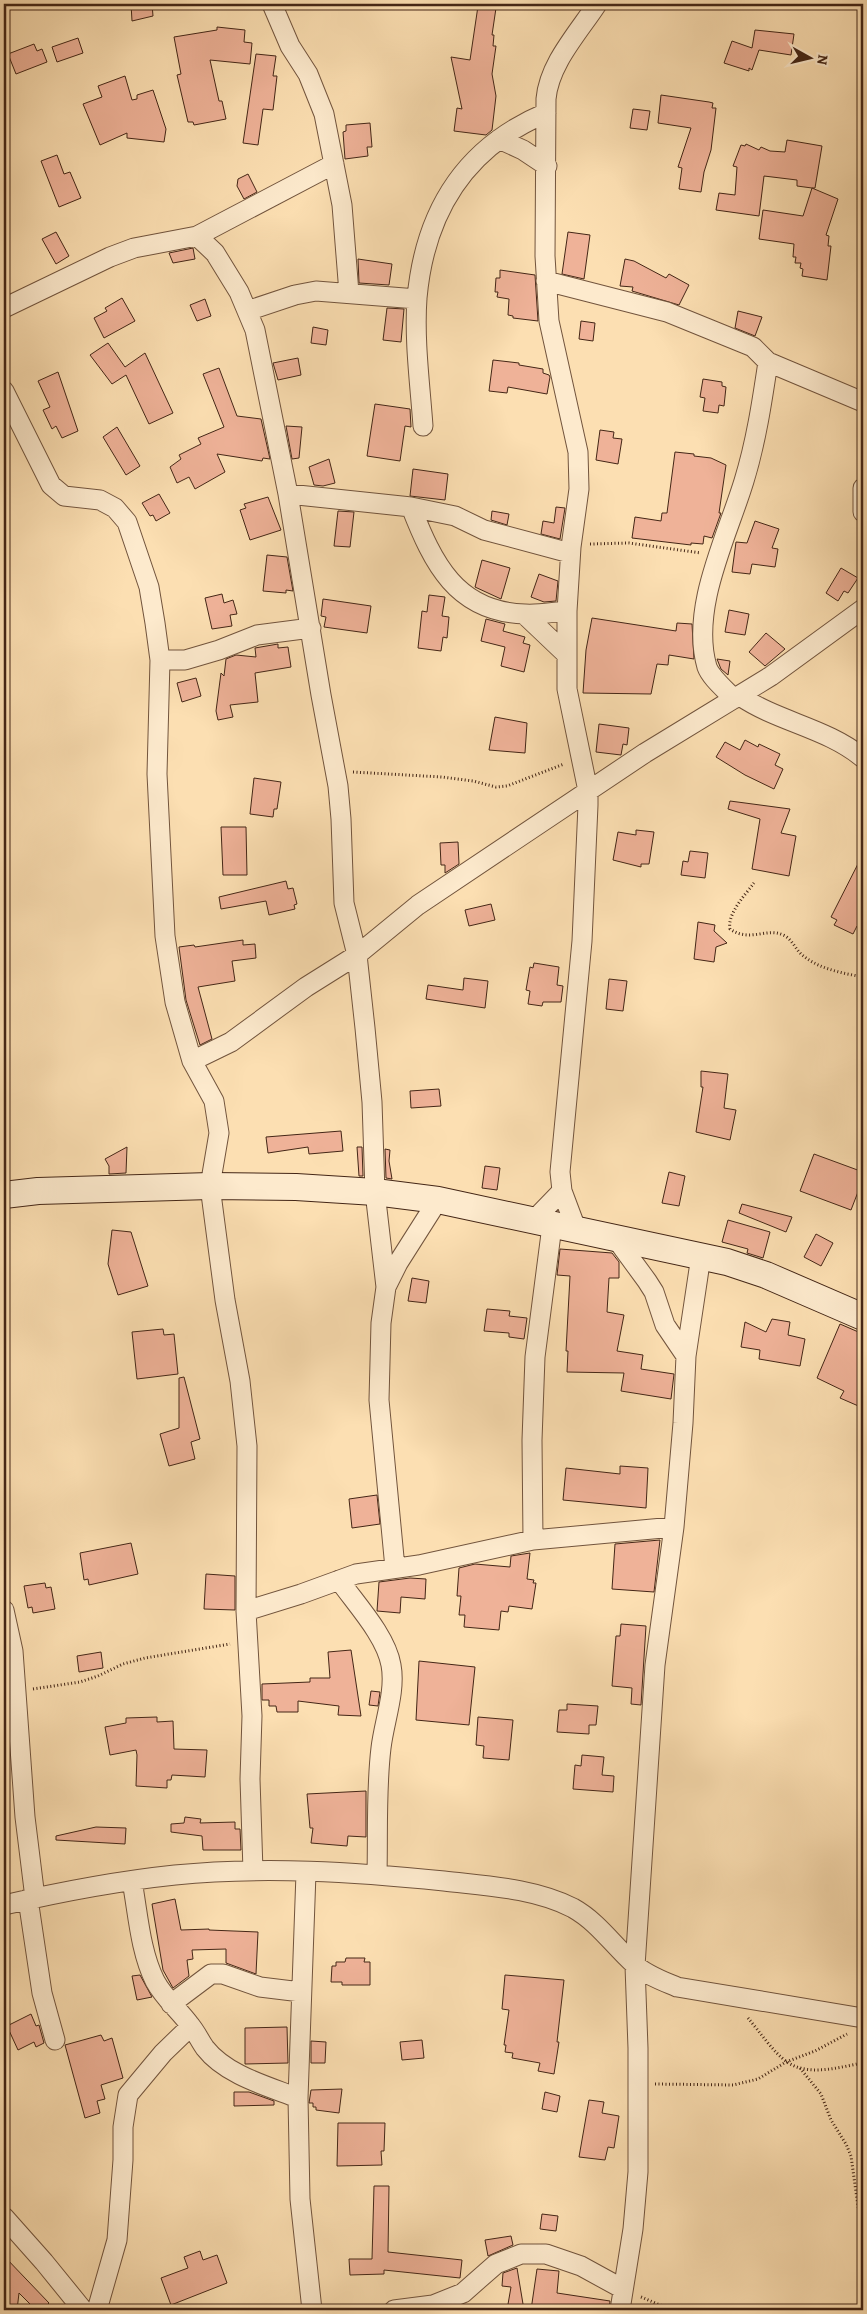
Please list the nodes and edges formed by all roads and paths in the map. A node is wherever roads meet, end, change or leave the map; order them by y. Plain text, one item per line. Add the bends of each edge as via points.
1 (272, 4) edge
2 (597, 4) edge
3 (546, 113) junction
4 (499, 139) junction
5 (334, 164) junction
6 (547, 166) junction
7 (198, 236) junction
8 (546, 281) junction
9 (349, 293) junction
10 (417, 299) junction
11 (4, 308) edge
12 (247, 311) junction
13 (768, 362) junction
14 (4, 391) edge
15 (863, 402) edge
16 (423, 426) dead end
17 (863, 488) edge
18 (288, 494) junction
19 (411, 507) junction
20 (863, 512) edge
21 (571, 550) junction
22 (719, 555) junction
23 (863, 609) edge
24 (567, 611) junction
25 (524, 614) junction
26 (311, 628) junction
27 (565, 653) junction
28 (160, 660) junction
29 (771, 676) junction
30 (737, 697) junction
31 (770, 712) junction
32 (581, 756) junction
33 (863, 758) edge
34 (335, 771) junction
35 (588, 791) junction
36 (754, 883) dead end
37 (357, 955) junction
38 (863, 977) edge
39 (192, 1061) junction
40 (210, 1186) junction
41 (562, 1191) junction
42 (375, 1192) junction
43 (4, 1195) edge
44 (438, 1200) junction
45 (542, 1224) junction
46 (577, 1231) junction
47 (617, 1240) junction
48 (701, 1256) junction
49 (386, 1287) junction
50 (863, 1317) edge
51 (686, 1356) junction
52 (674, 1527) junction
53 (533, 1540) junction
54 (394, 1568) junction
55 (339, 1580) junction
56 (4, 1610) edge
57 (246, 1611) junction
58 (248, 1642) junction
59 (16, 1691) junction
60 (253, 1871) junction
61 (306, 1872) junction
62 (377, 1874) junction
63 (132, 1881) junction
64 (32, 1899) junction
65 (4, 1905) edge
66 (635, 1966) junction
67 (301, 1992) junction
68 (727, 1994) junction
69 (171, 2004) junction
70 (863, 2018) edge
71 (191, 2026) junction
72 (848, 2033) dead end
73 (55, 2040) dead end
74 (786, 2062) junction
75 (863, 2063) edge
76 (800, 2068) junction
77 (637, 2084) junction
78 (298, 2098) junction
79 (4, 2218) edge
80 (863, 2242) edge
81 (623, 2289) junction
82 (83, 2310) edge
83 (97, 2310) edge
84 (312, 2310) edge
85 (394, 2310) edge
86 (620, 2310) edge
87 (672, 2310) edge

1 - 5 street via 290,46 308,74 324,114
2 - 3 street via 552,75 547,87
3 - 4 street
3 - 6 street
4 - 6 street
4 - 10 street via 478,156 446,197 425,252
5 - 7 street
5 - 9 street via 342,205
6 - 8 street
7 - 11 street via 134,248
7 - 12 street via 214,253
8 - 13 street via 667,312 753,347
8 - 21 street via 549,322 578,452 579,489
9 - 10 street
9 - 12 street via 316,291
10 - 16 street
12 - 18 street via 255,330
13 - 15 street
13 - 22 street via 760,416 744,480
14 - 28 street via 51,485 64,496 100,500 115,508 127,522 149,587
17 - 20 street
18 - 19 street
18 - 26 street
19 - 21 street via 455,516 484,530
19 - 25 street via 424,540 452,585 469,598 495,609
21 - 22 path via 600,543 629,543
21 - 24 street
22 - 30 street via 703,625 703,646 708,670
23 - 29 street
24 - 25 street
24 - 27 street
25 - 27 street
26 - 28 street via 257,635 185,660
26 - 34 street
27 - 32 street via 567,689
28 - 39 street via 157,774 165,936 175,1002
29 - 30 street
29 - 31 street
30 - 31 street
30 - 35 street
31 - 33 street via 844,743
32 - 34 path via 507,786 442,777
32 - 35 street
34 - 37 street via 341,819 344,903
35 - 37 street via 418,905
35 - 41 street via 582,940 560,1172
36 - 38 path via 734,913 730,929 744,936 784,935 803,956 831,971
37 - 39 street via 306,987 231,1042
37 - 42 street via 372,1102
39 - 40 street via 214,1101 219,1133
40 - 42 street
40 - 43 street via 38,1191
40 - 57 street via 247,1446
41 - 45 street
41 - 46 street
42 - 44 street
42 - 49 street
44 - 45 street
44 - 49 street
45 - 46 street
45 - 53 street via 532,1440
46 - 47 street
47 - 48 street
47 - 51 street via 654,1292 665,1325
48 - 50 street via 766,1275
48 - 51 street
49 - 54 street via 381,1323 379,1400
51 - 52 street
52 - 53 street
52 - 66 street via 655,1665
53 - 54 street
54 - 55 street
55 - 57 street
55 - 62 street via 381,1639 391,1664 392,1681 380,1750
56 - 59 street
57 - 58 street
58 - 59 path via 145,1658 80,1682
58 - 60 street
59 - 64 street
60 - 61 street
60 - 63 street
61 - 62 street
61 - 67 street
62 - 66 street via 495,1887 547,1898 594,1922
63 - 64 street
63 - 69 street via 145,1953 155,1980
64 - 65 street
64 - 73 street via 42,1993
66 - 68 street via 677,1988
66 - 77 street
67 - 69 street via 260,1987 223,1974 211,1974
67 - 78 street
68 - 70 street
68 - 74 path
69 - 71 street
71 - 78 street via 206,2049 232,2070 248,2080
71 - 83 street via 128,2095 123,2127 117,2240
72 - 74 path
74 - 76 path
74 - 77 path via 758,2078 733,2085
75 - 76 path via 821,2070
76 - 80 path via 821,2094 851,2156
77 - 81 street via 638,2172
78 - 84 street via 300,2200
79 - 82 street
81 - 85 street via 581,2266 546,2254 522,2254 496,2264 463,2293 434,2305
81 - 86 street
81 - 87 path

